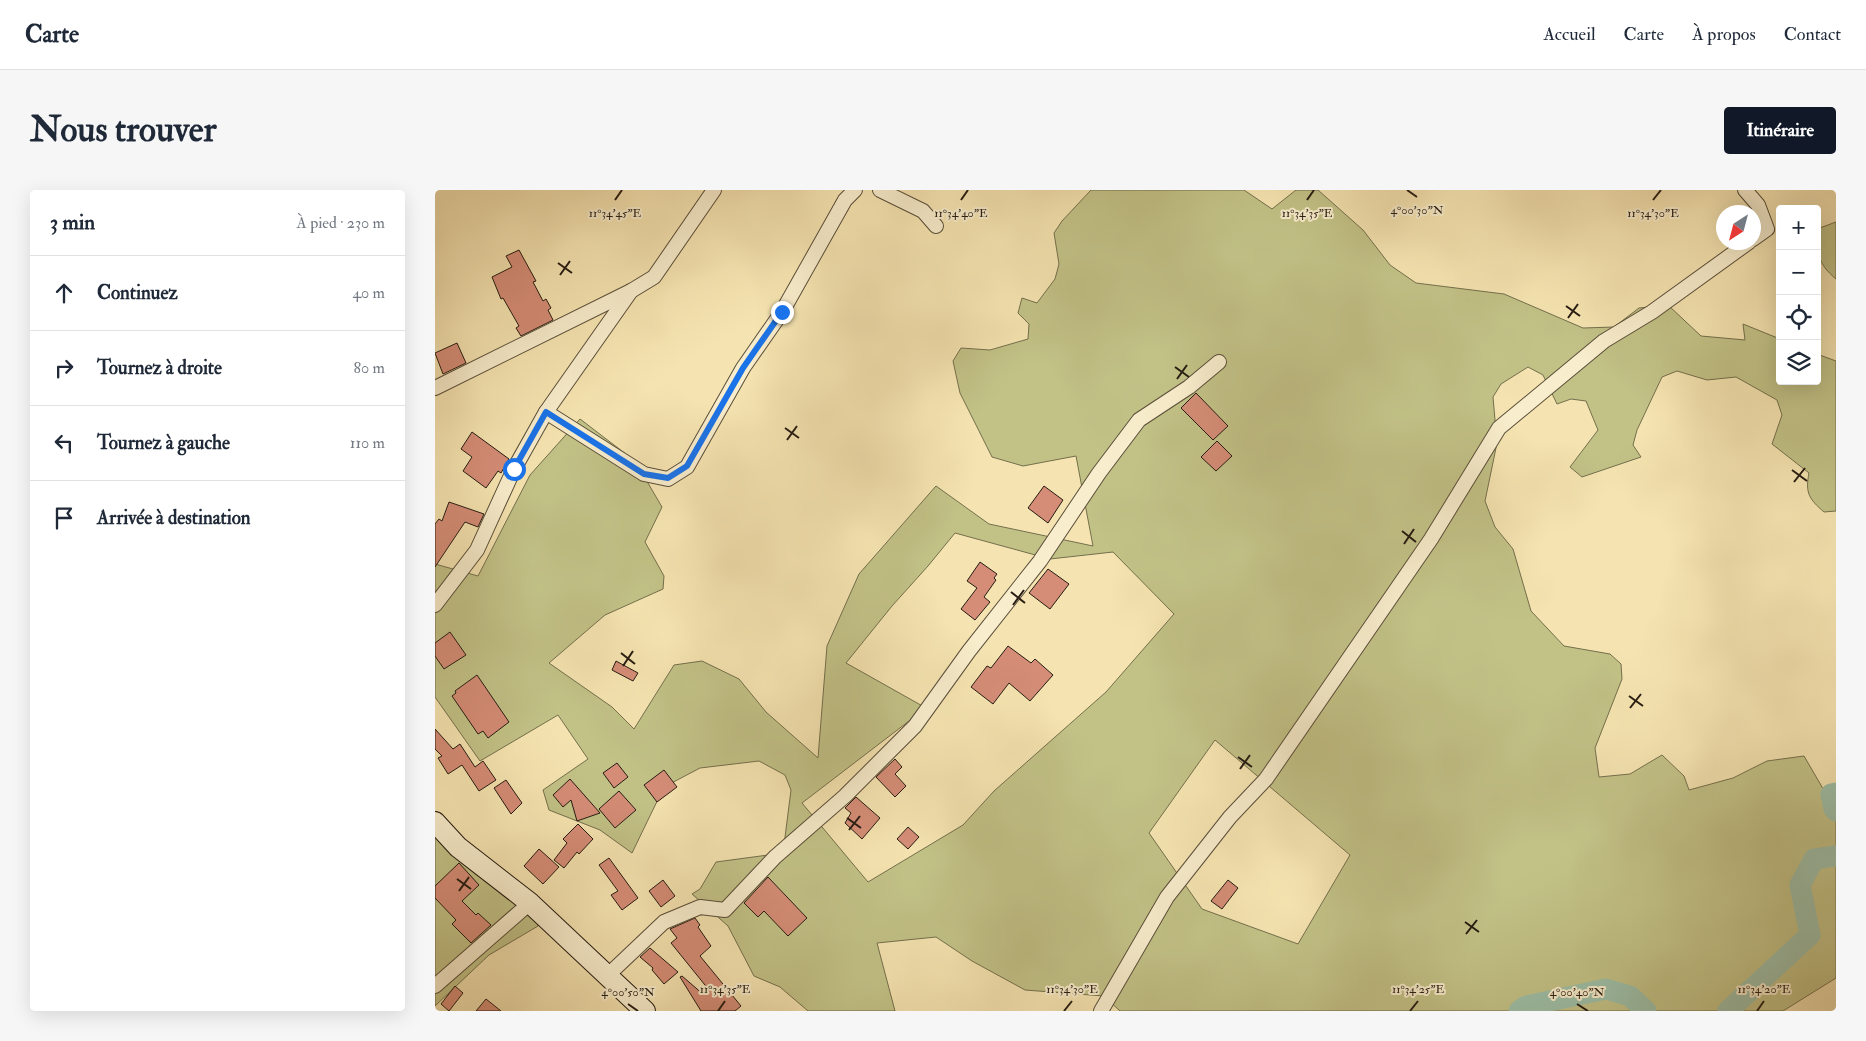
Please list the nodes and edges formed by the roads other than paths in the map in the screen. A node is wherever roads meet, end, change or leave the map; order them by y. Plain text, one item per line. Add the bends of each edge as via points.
1 (714, 190) edge
2 (855, 190) edge
3 (879, 190) edge
4 (1745, 190) edge
5 (1758, 205) edge
6 (1761, 213) edge
7 (936, 226) dead end
8 (1761, 233) edge
9 (1738, 250) edge
10 (631, 291) junction
11 (1219, 362) dead end
12 (435, 388) edge
13 (546, 412) junction
14 (435, 605) edge
15 (435, 822) edge
16 (530, 903) junction
17 (607, 976) junction
18 (435, 986) edge
19 (645, 1011) edge
20 (1101, 1011) edge

1 - 10 street via 654,277
2 - 13 street via 845,200 782,312 743,368 687,466 668,478 644,474
3 - 7 street via 923,211
4 - 5 street
6 - 8 street via 1767,229
9 - 20 street via 1652,312 1604,341 1499,428 1431,539 1266,779 1230,816 1167,897
10 - 12 street
10 - 13 street
11 - 17 street via 1189,387 1139,420 1099,472 1040,561 915,726 853,789 775,856 725,910 700,907 664,922
13 - 14 street via 514,469 477,550
15 - 16 street via 458,847
16 - 17 street
16 - 18 street
17 - 19 street

